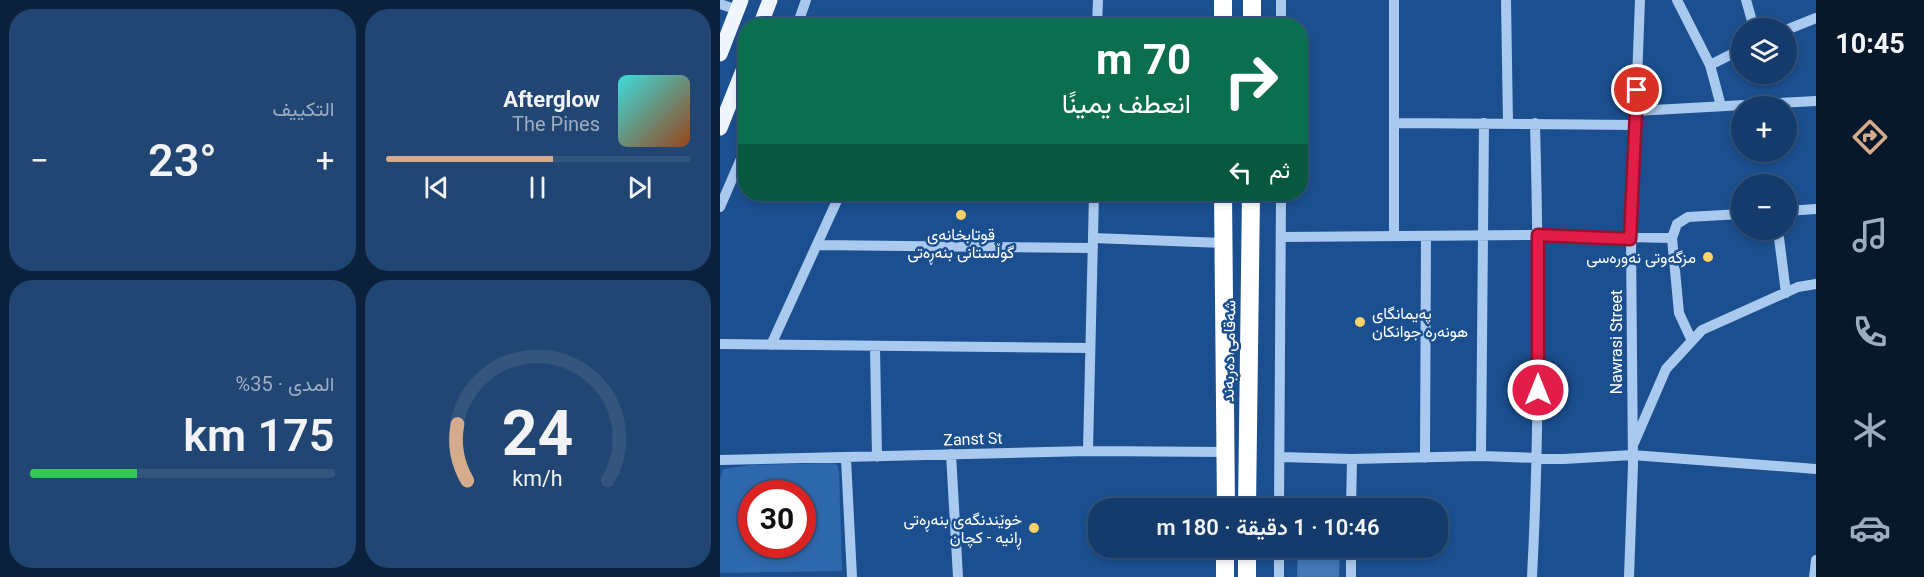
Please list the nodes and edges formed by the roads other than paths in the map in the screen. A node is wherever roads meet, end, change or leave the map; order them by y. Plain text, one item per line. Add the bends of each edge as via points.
1 (770, 0) edge
2 (806, 0) edge
3 (1098, 0) edge
4 (1223, 0) edge
5 (1252, 0) edge
6 (1281, 0) edge
7 (1394, 0) edge
8 (1506, 0) edge
9 (1640, 0) edge
10 (1677, 0) edge
11 (1746, 0) edge
12 (720, 4) edge
13 (740, 5) edge
14 (763, 18) edge
15 (800, 18) edge
16 (1097, 18) edge
17 (1223, 18) edge
18 (1252, 18) edge
19 (1281, 18) edge
20 (1751, 18) edge
21 (1816, 18) edge
22 (1797, 26) edge
23 (720, 54) edge
24 (1731, 55) edge
25 (1710, 66) junction
26 (738, 83) edge
27 (1816, 101) edge
28 (1721, 106) junction
29 (1636, 111) junction
30 (1394, 123) junction
31 (1484, 123) junction
32 (1508, 123) junction
33 (1535, 123) junction
34 (1636, 125) junction
35 (720, 128) edge
36 (738, 165) edge
37 (837, 201) edge
38 (1094, 201) edge
39 (1223, 201) edge
40 (1251, 201) edge
41 (1281, 201) edge
42 (720, 207) edge
43 (1816, 209) edge
44 (1797, 210) edge
45 (1731, 215) edge
46 (1538, 235) junction
47 (1484, 236) junction
48 (1281, 237) junction
49 (1394, 237) junction
50 (1426, 237) junction
51 (1672, 238) junction
52 (1630, 239) junction
53 (1779, 240) edge
54 (1093, 243) junction
55 (1223, 243) junction
56 (817, 245) junction
57 (1816, 284) edge
58 (1786, 293) junction
59 (1692, 341) junction
60 (720, 344) edge
61 (771, 345) junction
62 (875, 347) junction
63 (1090, 348) junction
64 (1088, 451) junction
65 (1632, 451) junction
66 (1226, 452) junction
67 (951, 454) junction
68 (1480, 456) junction
69 (1280, 457) junction
70 (1538, 457) junction
71 (877, 458) junction
72 (1425, 458) junction
73 (846, 459) junction
74 (1352, 459) junction
75 (720, 460) edge
76 (1816, 469) edge
77 (1226, 498) edge
78 (1247, 498) edge
79 (1279, 498) edge
80 (1351, 498) edge
81 (1225, 558) edge
82 (1247, 558) edge
83 (1279, 558) edge
84 (1351, 558) edge
85 (1816, 560) edge
86 (852, 577) edge
87 (958, 577) edge
88 (1225, 577) edge
89 (1246, 577) edge
90 (1279, 577) edge
91 (1351, 577) edge
92 (1532, 577) edge
93 (1629, 577) edge
94 (1814, 577) edge

1 - 14 main road
2 - 15 street
3 - 16 street
4 - 17 highway
5 - 18 highway
6 - 19 street
7 - 30 street
8 - 32 street
9 - 29 street, Nawrasi Street
10 - 25 street
11 - 20 street
12 - 13 street
13 - 23 main road
21 - 22 street
24 - 25 street
25 - 28 street
26 - 35 main road
27 - 28 street
28 - 29 street
29 - 34 street, Nawrasi Street
30 - 31 street
30 - 49 street
31 - 32 street
31 - 47 street
32 - 33 street
33 - 34 street
33 - 46 street
34 - 52 street, Nawrasi Street
36 - 42 street
37 - 56 street
38 - 54 street
39 - 55 highway, شەقامی دەربەند
40 - 78 highway, شەقامی دەربەند
41 - 48 street
43 - 44 street
45 - 51 street via 1688,217 1677,225
46 - 47 street
46 - 52 street
46 - 70 street
47 - 50 street
47 - 68 street
48 - 49 street
48 - 69 street
49 - 50 street
50 - 72 street
51 - 52 street
51 - 59 street via 1679,313
52 - 65 street, Nawrasi Street
53 - 58 street
54 - 55 street
54 - 56 street
54 - 63 street
55 - 66 highway, شەقامی دەربەند
56 - 61 street
57 - 58 street
58 - 59 street via 1702,330
59 - 65 street via 1666,369
60 - 61 street
61 - 62 street
62 - 63 street
62 - 71 street
63 - 64 street
64 - 66 street, Zanst St
64 - 67 street, Zanst St
65 - 70 street via 1564,459
65 - 76 street
65 - 93 street, Nawrasi Street
66 - 77 highway, شەقامی دەربەند
67 - 71 street, Zanst St
67 - 87 street
68 - 70 street
68 - 72 street
69 - 74 street
69 - 79 street
70 - 92 street
71 - 73 street, Zanst St
72 - 74 street
73 - 75 street, Zanst St
73 - 86 street
74 - 80 street
81 - 88 highway
82 - 89 highway
83 - 90 street
84 - 91 street
85 - 94 street

